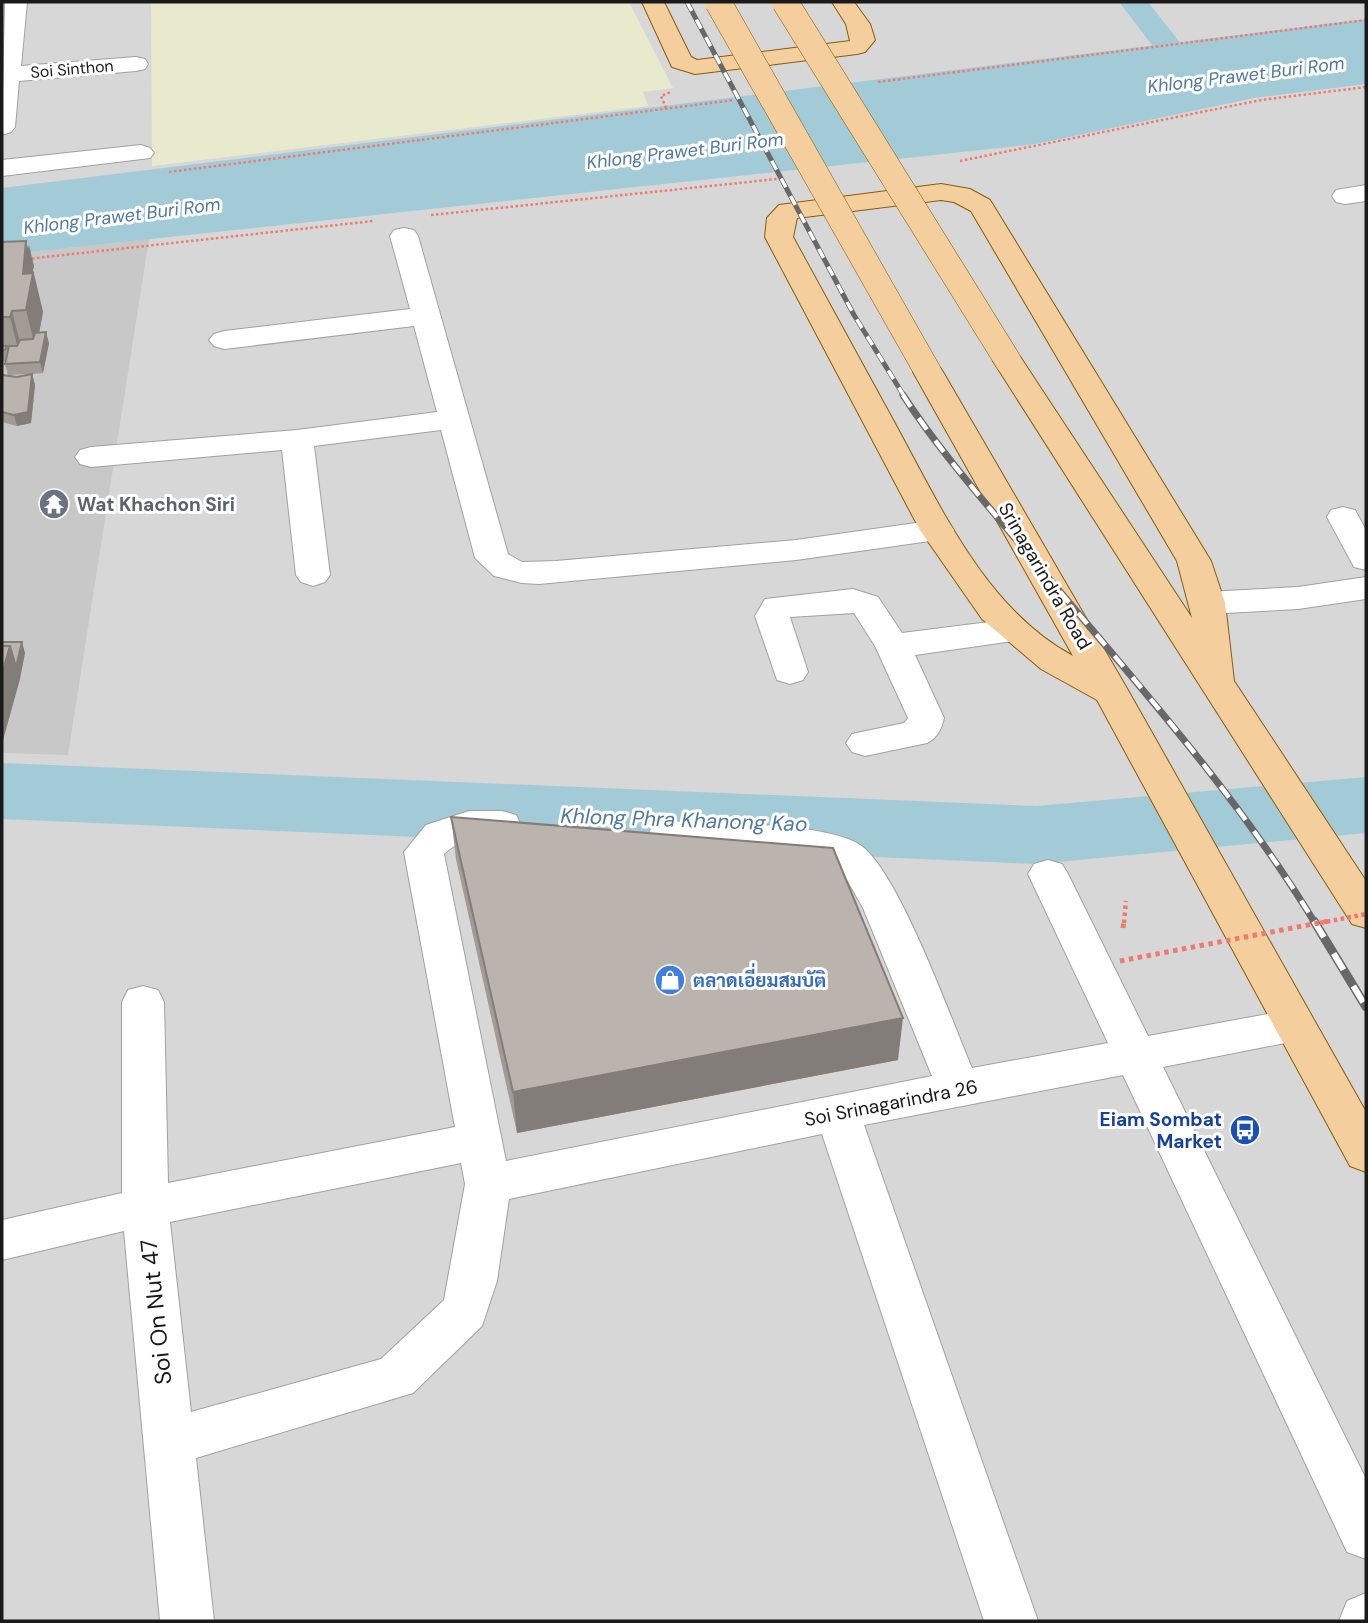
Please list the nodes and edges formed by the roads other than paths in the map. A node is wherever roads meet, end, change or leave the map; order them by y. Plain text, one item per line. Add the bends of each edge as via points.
1 (2, 2) edge
2 (9, 2) edge
3 (16, 2) edge
4 (653, 2) edge
5 (718, 2) edge
6 (785, 2) edge
7 (843, 2) edge
8 (136, 64) dead end
9 (4, 75) edge
10 (2, 127) edge
11 (141, 153) dead end
12 (2, 168) edge
13 (404, 224) road end
14 (425, 316) junction
15 (224, 340) dead end
16 (453, 419) junction
17 (297, 439) junction
18 (91, 457) dead end
19 (1343, 517) dead end
20 (937, 530) junction
21 (1366, 560) edge
22 (313, 575) dead end
23 (1366, 588) edge
24 (1208, 603) junction
25 (1013, 630) junction
26 (892, 646) junction
27 (790, 672) dead end
28 (1217, 680) junction
29 (1111, 692) junction
30 (864, 743) dead end
31 (532, 827) edge
32 (627, 833) edge
33 (1048, 874) dead end
34 (1362, 906) edge
35 (143, 1003) dead end
36 (1295, 1026) junction
37 (1133, 1056) junction
38 (959, 1088) junction
39 (837, 1113) junction
40 (1366, 1153) edge
41 (484, 1162) junction
42 (145, 1207) junction
43 (2, 1240) edge
44 (169, 1442) junction
45 (1366, 1534) edge
46 (187, 1621) edge
47 (1011, 1621) edge

1 - 2 street
3 - 9 street, Soi Sinthon
4 - 7 main road via 681,62 695,67 857,47 863,40 861,33
5 - 29 main road, Srinagarindra Road, bridge
6 - 28 main road, bridge via 1008,361
8 - 9 street, Soi Sinthon
9 - 10 street, Soi Sinthon
11 - 12 street
13 - 14 street
14 - 15 street
14 - 16 street
16 - 17 street
16 - 20 street via 492,558 499,567 519,573 796,550
17 - 18 street
17 - 22 street
19 - 21 street
20 - 24 main road via 779,237 781,218 789,211 941,192 961,195 981,206 1194,561
20 - 25 main road via 994,611
23 - 24 street via 1298,598
24 - 28 main road
25 - 26 street
25 - 29 main road via 1054,661
26 - 27 street via 866,605 853,600 777,607 772,616
26 - 30 street via 926,718 923,729
28 - 34 main road
29 - 36 main road, Srinagarindra Road
31 - 41 street via 452,826 424,852
32 - 38 street via 817,845 843,853 861,868 883,908
33 - 37 street
35 - 42 street, Soi On Nut 47
36 - 37 street, Soi Srinagarindra 26
36 - 40 main road, Srinagarindra Road
37 - 38 street, Soi Srinagarindra 26
37 - 45 street
38 - 39 street, Soi Srinagarindra 26
39 - 41 street, Soi Srinagarindra 26
39 - 47 street
41 - 42 street, Soi Srinagarindra 26
41 - 44 street via 473,1281 465,1311 396,1377
42 - 43 street, Soi Srinagarindra 26
42 - 44 street, Soi On Nut 47
44 - 46 street, Soi On Nut 47

